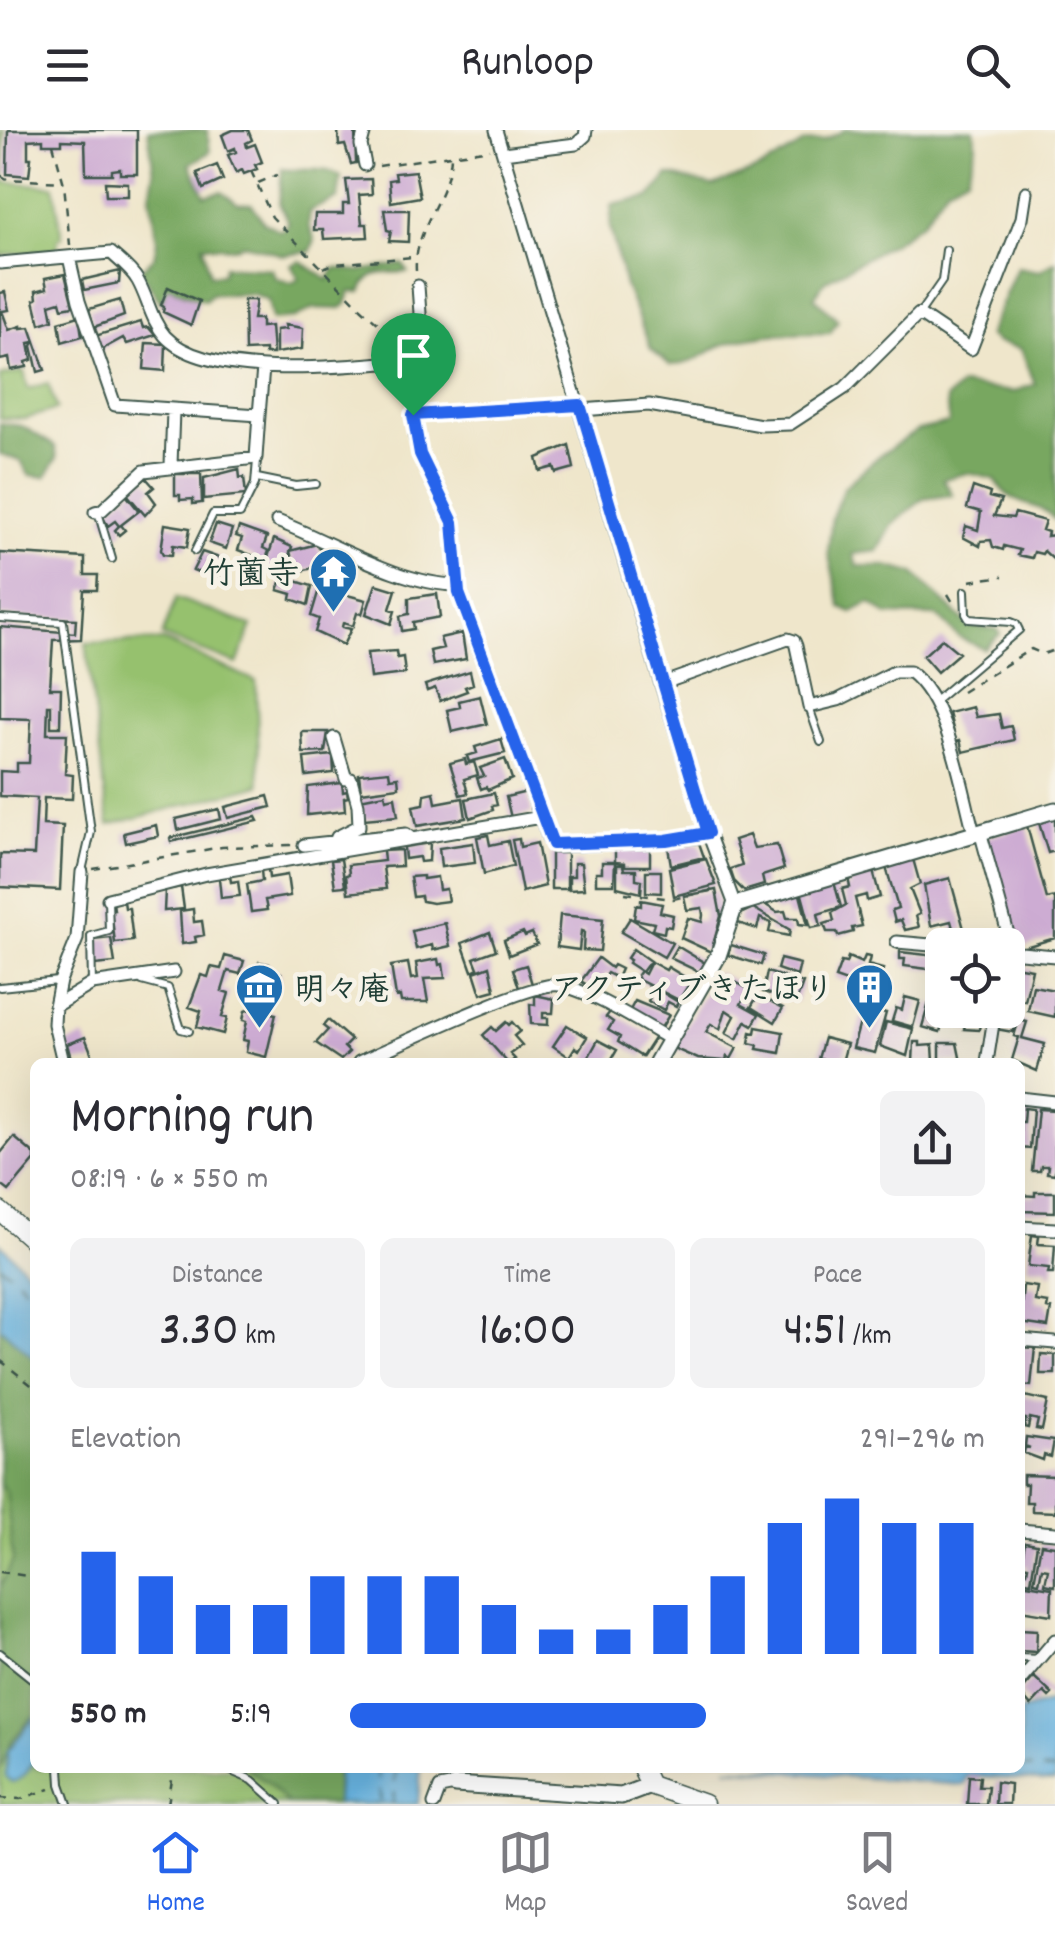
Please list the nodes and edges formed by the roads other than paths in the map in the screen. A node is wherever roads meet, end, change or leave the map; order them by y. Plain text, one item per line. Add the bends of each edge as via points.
1 (365, 130) edge
2 (496, 130) edge
3 (586, 130) edge
4 (502, 150) junction
5 (368, 163) road end
6 (1026, 192) dead end
7 (946, 250) dead end
8 (68, 257) junction
9 (0, 263) edge
10 (418, 286) road end
11 (919, 314) junction
12 (416, 367) junction
13 (263, 368) junction
14 (580, 408) junction
15 (174, 411) junction
16 (260, 415) junction
17 (413, 415) junction
18 (256, 458) junction
19 (171, 465) junction
20 (257, 478) junction
21 (316, 484) dead end
22 (96, 512) joint
23 (277, 521) dead end
24 (333, 544) junction
25 (195, 550) dead end
26 (112, 559) dead end
27 (319, 586) dead end
28 (458, 586) junction
29 (965, 591) road end
30 (0, 618) edge
31 (661, 684) junction
32 (934, 702) junction
33 (809, 707) junction
34 (334, 738) dead end
35 (821, 742) dead end
36 (1055, 810) edge
37 (541, 817) junction
38 (977, 832) junction
39 (708, 833) junction
40 (415, 840) junction
41 (335, 842) junction
42 (304, 844) road end
43 (82, 872) joint
44 (108, 899) joint
45 (735, 905) junction
46 (1003, 928) edge
47 (898, 942) dead end
48 (925, 944) edge
49 (1025, 953) edge
50 (1055, 956) edge
51 (174, 972) dead end
52 (134, 979) junction
53 (60, 981) junction
54 (92, 984) junction
55 (0, 987) edge
56 (55, 1006) junction
57 (992, 1028) edge
58 (190, 1031) dead end
59 (669, 1039) junction
60 (62, 1058) edge
61 (368, 1058) edge
62 (658, 1058) edge
63 (988, 1058) edge
64 (1025, 1099) edge
65 (1055, 1102) edge
66 (0, 1211) edge
67 (1025, 1228) edge
68 (1055, 1229) edge
69 (30, 1238) edge
70 (1025, 1340) edge
71 (1055, 1343) edge
72 (1025, 1530) edge
73 (1055, 1533) edge
74 (1055, 1640) edge
75 (0, 1653) edge
76 (1025, 1658) edge
77 (1040, 1659) junction
78 (1025, 1676) edge
79 (30, 1677) edge
80 (60, 1773) edge
81 (236, 1773) edge
82 (645, 1773) edge
83 (454, 1785) joint
84 (564, 1799) edge
85 (68, 1804) edge
86 (278, 1804) edge
87 (434, 1804) edge
88 (704, 1804) edge

1 - 5 street via 361,145
2 - 4 street
3 - 4 street via 576,144
4 - 14 street
6 - 11 street via 972,348
7 - 11 lane via 942,281
8 - 9 street
8 - 13 street via 112,253 137,278 168,340 204,356
8 - 15 street via 115,405
10 - 12 street via 422,341
11 - 14 street via 845,388 790,424 649,405
12 - 13 street via 406,361
12 - 17 street
13 - 16 street
14 - 17 street
14 - 31 street
15 - 16 street
15 - 19 street
16 - 18 street
17 - 28 street via 420,454 453,522
18 - 19 street
18 - 20 lane
19 - 22 street via 138,473
20 - 21 lane
20 - 25 lane via 240,514 212,514
22 - 26 lane
23 - 24 street
24 - 27 lane
24 - 28 street via 406,574
28 - 37 street
29 - 32 lane via 970,620 1011,622 1019,630
30 - 43 lane via 63,622 91,832
31 - 33 street via 788,639 796,646
31 - 39 street
32 - 33 street via 914,675 899,671
32 - 38 street
33 - 35 lane
34 - 41 street via 351,779 359,826
36 - 38 street
37 - 39 street via 559,846
37 - 40 street
38 - 45 street
38 - 46 street
39 - 45 street
40 - 41 street via 406,834
40 - 44 street via 206,874
41 - 42 street
43 - 53 street via 77,938
44 - 54 lane via 109,931 90,936
45 - 59 street via 718,956
47 - 48 street
49 - 50 street
51 - 52 street
52 - 54 street
52 - 58 lane via 168,988 182,1029
53 - 55 lane
53 - 56 street
54 - 56 street
56 - 60 street
57 - 63 street
59 - 61 street via 552,985
59 - 62 street
64 - 65 street
66 - 69 main road
67 - 68 street
70 - 71 street
72 - 73 street
74 - 77 street
75 - 79 lane
76 - 77 lane
77 - 78 street
80 - 85 lane
81 - 86 lane
82 - 84 street via 621,1796
82 - 88 main road
83 - 84 street
83 - 87 street via 440,1788

